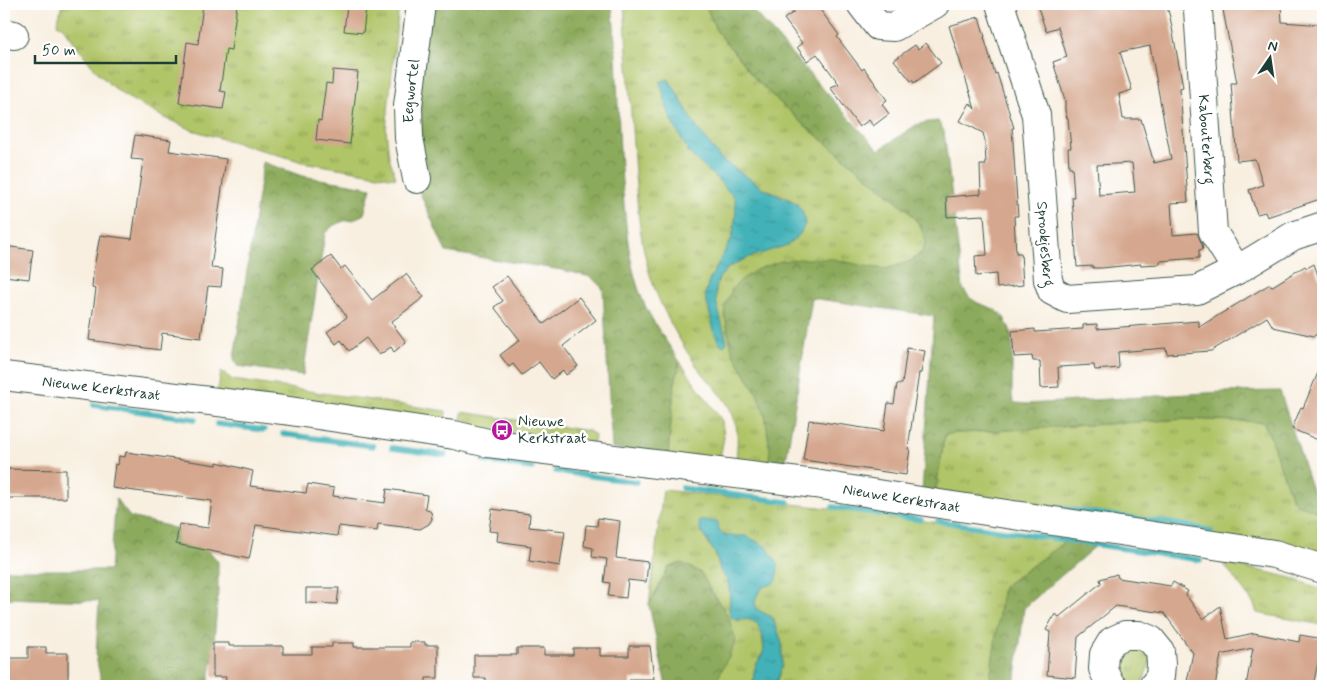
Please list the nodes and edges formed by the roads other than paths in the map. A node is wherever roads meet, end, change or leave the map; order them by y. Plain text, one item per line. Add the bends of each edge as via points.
1 (421, 4) edge
2 (861, 4) edge
3 (935, 4) edge
4 (1000, 4) edge
5 (1196, 4) edge
6 (417, 179) dead end
7 (1323, 226) edge
8 (1237, 270) junction
9 (4, 376) edge
10 (1323, 569) edge
11 (1112, 686) edge
12 (1153, 686) edge

1 - 6 street, Eegwortel via 408,106 408,138
2 - 3 street via 878,26 894,27
4 - 8 street, Sprookjesberg via 1036,115 1048,280 1052,291 1067,299 1197,290
5 - 8 street, Kabouterberg via 1213,232
7 - 8 street, Sprookjesberg via 1293,236
9 - 10 street, Nieuwe Kerkstraat via 283,410 454,435 488,444 815,484 1274,554
11 - 12 street via 1103,669 1104,654 1112,641 1125,635 1139,635 1151,640 1160,651 1160,677

